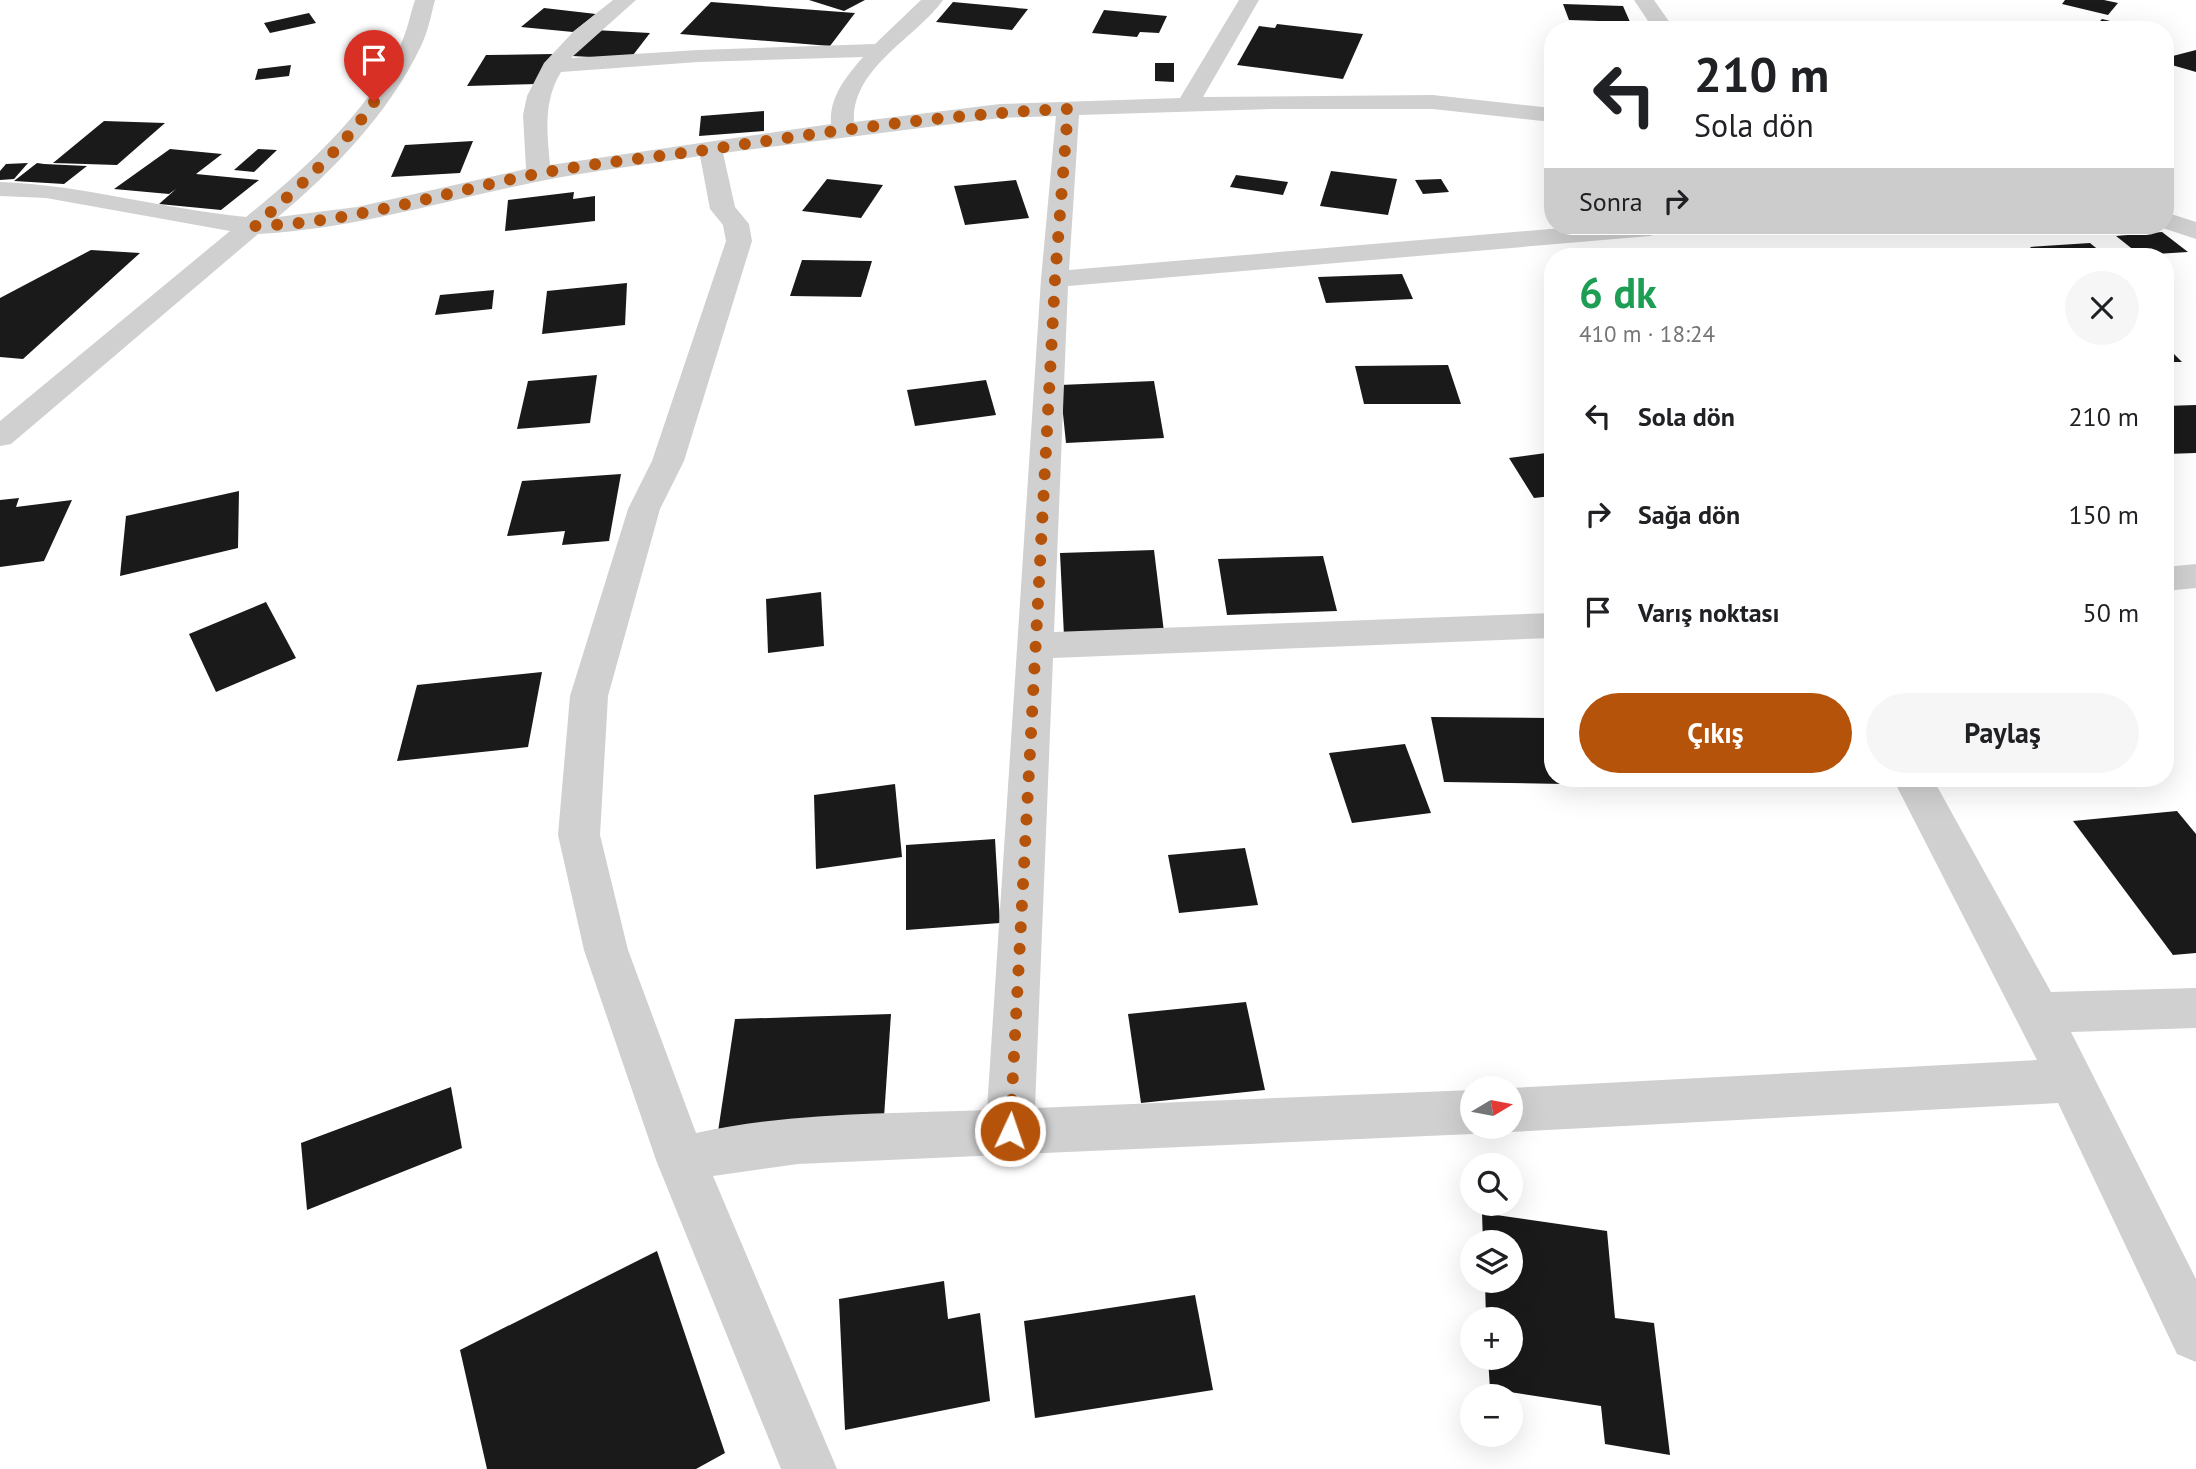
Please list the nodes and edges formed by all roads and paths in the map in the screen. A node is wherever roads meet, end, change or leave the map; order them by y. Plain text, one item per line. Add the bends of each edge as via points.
1 (425, 0) edge
2 (626, 0) edge
3 (933, 0) edge
4 (1249, 0) edge
5 (1644, 0) edge
6 (1659, 21) edge
7 (883, 50) junction
8 (556, 66) junction
9 (1187, 105) junction
10 (1068, 109) junction
11 (1544, 114) edge
12 (843, 130) junction
13 (710, 149) junction
14 (537, 174) junction
15 (0, 189) edge
16 (2174, 223) edge
17 (255, 226) junction
18 (2196, 231) edge
19 (1639, 235) edge
20 (1055, 279) junction
21 (0, 437) edge
22 (2196, 576) edge
23 (2174, 578) edge
24 (1544, 626) edge
25 (1036, 646) junction
26 (1917, 787) edge
27 (2196, 1008) edge
28 (2038, 1013) junction
29 (2071, 1080) junction
30 (1523, 1109) edge
31 (1460, 1112) edge
32 (1010, 1131) junction
33 (681, 1160) junction
34 (2196, 1335) edge
35 (809, 1469) edge

1 - 17 street via 412,44 363,119 309,178
2 - 8 street via 582,34
3 - 7 street
4 - 9 street
5 - 6 street
7 - 8 street
7 - 12 street via 849,90 843,104
8 - 14 street via 541,90 535,113
9 - 10 street
9 - 11 street via 1433,102
10 - 12 street via 1000,111
10 - 20 street
12 - 13 street
13 - 14 street
13 - 33 street via 723,209 736,224 739,240 668,461 644,509 589,696 579,835 606,950
14 - 17 street via 357,215
15 - 17 street via 46,191
16 - 18 street
17 - 21 street
19 - 20 street
20 - 25 street
22 - 23 street
24 - 25 street
25 - 32 street
26 - 28 street
27 - 28 street
28 - 29 street
29 - 30 street
29 - 34 street
31 - 32 street
32 - 33 street via 798,1141 734,1147
33 - 35 street

